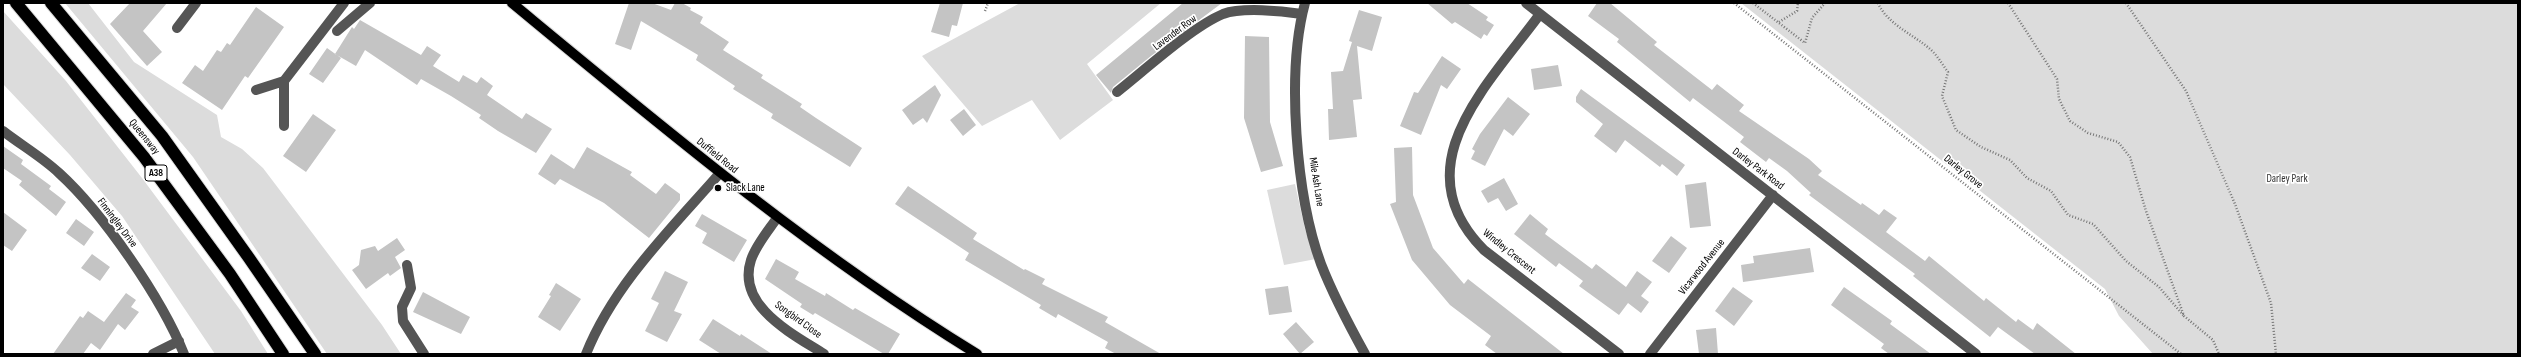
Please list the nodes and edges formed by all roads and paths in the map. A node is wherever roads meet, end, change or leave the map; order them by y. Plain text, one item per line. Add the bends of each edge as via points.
1 (16, 3) edge
2 (51, 3) edge
3 (196, 3) edge
4 (344, 3) edge
5 (370, 3) edge
6 (512, 3) edge
7 (988, 3) edge
8 (1305, 3) edge
9 (1526, 3) edge
10 (1734, 3) edge
11 (1754, 3) edge
12 (1798, 3) edge
13 (1825, 3) edge
14 (1878, 3) edge
15 (2008, 3) edge
16 (2126, 3) edge
17 (985, 11) dead end
18 (1302, 14) junction
19 (1540, 14) junction
20 (1778, 22) junction
21 (177, 28) dead end
22 (337, 30) dead end
23 (284, 81) junction
24 (256, 90) dead end
25 (1117, 92) dead end
26 (284, 126) dead end
27 (3, 131) edge
28 (720, 173) junction
29 (1773, 195) junction
30 (777, 218) junction
31 (407, 264) dead end
32 (2184, 316) junction
33 (179, 341) junction
34 (153, 354) edge
35 (184, 354) edge
36 (283, 354) edge
37 (315, 354) edge
38 (424, 354) edge
39 (586, 354) edge
40 (824, 354) edge
41 (977, 354) edge
42 (1365, 354) edge
43 (1619, 354) edge
44 (1650, 354) edge
45 (1976, 354) edge
46 (2181, 354) edge
47 (2219, 354) edge
48 (2276, 354) edge

1 - 36 highway, Queensway / A38 via 144,157 230,274
2 - 37 highway, Queensway / A38 via 162,136
3 - 21 street
4 - 23 street
5 - 22 street
6 - 28 main road, Duffield Road
7 - 17 path
8 - 18 street, Mile Ash Lane
9 - 19 street, Darley Park Road
10 - 46 path, Darley Grove
11 - 20 path
12 - 20 path via 1797,11
13 - 20 path via 1812,18 1805,42
14 - 32 path via 1901,27 1931,50 1948,72 1942,96 1956,130 1981,148 2010,160 2027,178 2050,190 2068,215 2093,224 2126,261 2159,287
15 - 32 path via 2057,79 2060,99 2070,121 2088,133 2118,142 2130,157 2146,211
16 - 48 path via 2186,91 2235,204 2271,303
18 - 25 street, Lavender Row via 1276,10 1224,14 1201,27
18 - 42 street, Mile Ash Lane via 1294,92 1299,153 1312,234 1330,285
19 - 29 street, Darley Park Road
19 - 43 street, Windley Crescent via 1466,114 1456,138 1451,160 1449,184 1453,203 1470,236 1484,250
23 - 24 street
23 - 26 street
27 - 33 street, Finningley Drive via 58,172 74,188 124,252
28 - 30 main road, Duffield Road
28 - 39 street via 608,306
29 - 44 street, Vicarwood Avenue
29 - 45 street, Darley Park Road
30 - 40 street, Songbird Close via 751,260 749,283 762,310
30 - 41 main road, Duffield Road via 867,282
31 - 38 street via 411,288 402,307 403,321
32 - 47 path via 2213,340
33 - 34 street
33 - 35 street, Finningley Drive

